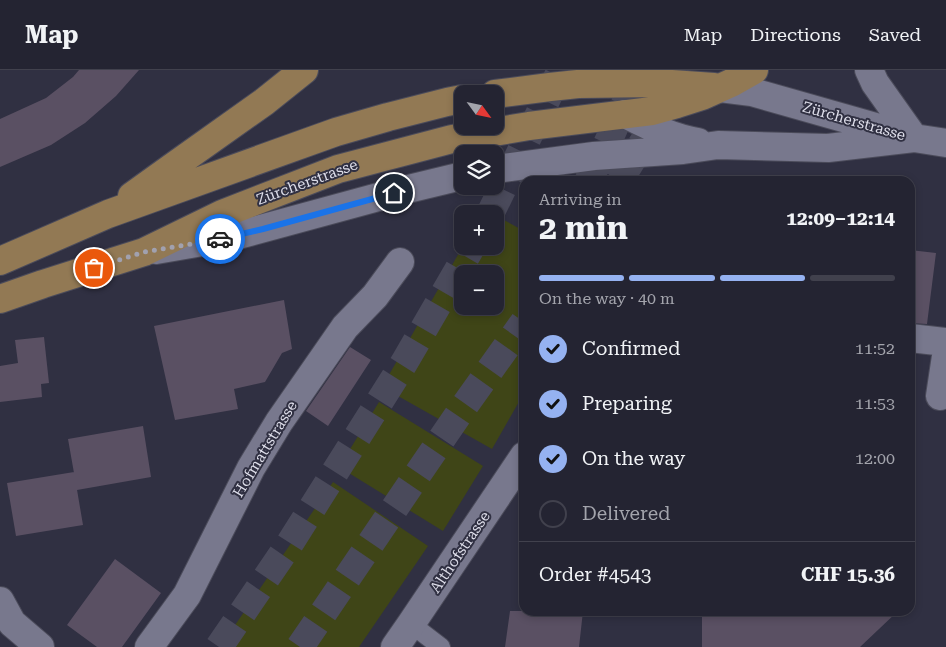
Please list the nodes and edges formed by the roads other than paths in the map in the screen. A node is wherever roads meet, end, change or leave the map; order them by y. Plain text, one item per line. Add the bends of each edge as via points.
1 (304, 70) edge
2 (754, 70) edge
3 (869, 70) edge
4 (569, 77) edge
5 (720, 88) junction
6 (504, 93) edge
7 (454, 101) edge
8 (625, 114) junction
9 (914, 138) junction
10 (946, 142) edge
11 (718, 145) junction
12 (504, 168) edge
13 (454, 178) edge
14 (108, 214) junction
15 (144, 252) junction
16 (0, 261) edge
17 (400, 262) dead end
18 (0, 299) edge
19 (915, 339) edge
20 (946, 342) edge
21 (946, 356) edge
22 (940, 396) dead end
23 (519, 463) edge
24 (0, 601) edge
25 (411, 624) junction
26 (40, 647) edge
27 (149, 647) edge
28 (395, 647) edge
29 (441, 647) edge

1 - 14 main road
2 - 5 main road, Zürcherstrasse
3 - 9 main road via 879,90
4 - 5 main road, Zürcherstrasse
4 - 6 main road, Zürcherstrasse via 550,87
4 - 8 main road
5 - 8 main road, Zürcherstrasse via 652,111
5 - 9 main road, Zürcherstrasse via 752,92
7 - 14 main road via 336,132
8 - 11 main road via 674,137
8 - 15 main road, Zürcherstrasse via 452,139 338,169 222,214
9 - 10 main road
9 - 11 main road, Zürcherstrasse via 828,148
11 - 12 main road, Zürcherstrasse
13 - 15 main road, Zürcherstrasse via 231,237
14 - 16 main road
15 - 18 main road, Zürcherstrasse
17 - 27 main road, Hofmattstrasse via 376,296 345,327 279,422 251,468 187,595
19 - 20 main road
21 - 22 main road
23 - 25 main road, Althofstrasse
24 - 26 main road via 12,623
25 - 28 main road, Althofstrasse
25 - 29 lane

